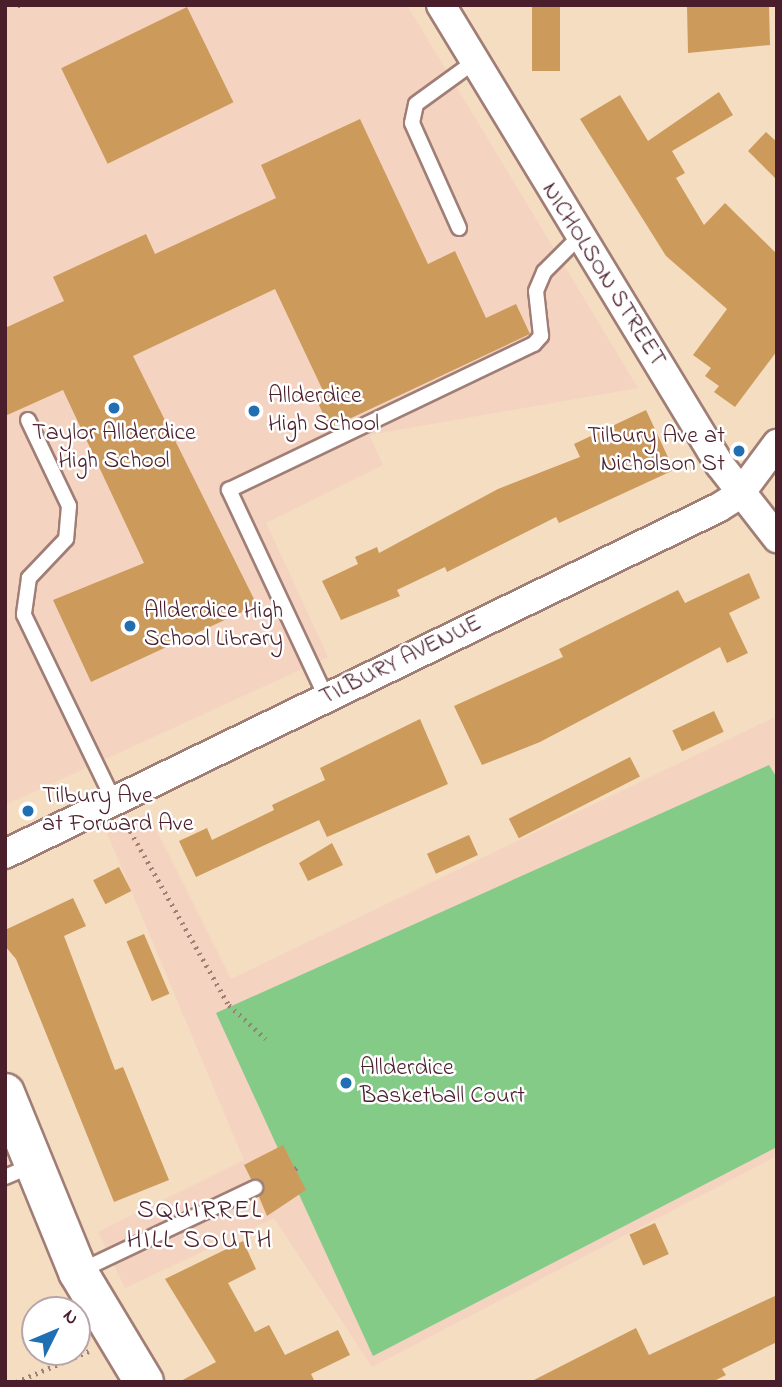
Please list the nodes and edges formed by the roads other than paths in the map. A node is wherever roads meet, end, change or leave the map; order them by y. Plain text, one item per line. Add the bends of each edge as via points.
1 (440, 5) edge
2 (474, 62) junction
3 (459, 228) dead end
4 (579, 237) junction
5 (28, 420) dead end
6 (777, 443) edge
7 (739, 495) junction
8 (777, 538) edge
9 (326, 697) junction
10 (114, 801) junction
11 (5, 854) edge
12 (5, 1093) edge
13 (20, 1170) edge
14 (255, 1188) dead end
15 (78, 1272) junction
16 (144, 1382) edge

1 - 2 street, NICHOLSON STREET
2 - 3 lane via 416,103 412,123
2 - 4 street, NICHOLSON STREET
4 - 7 street, NICHOLSON STREET
4 - 9 lane via 536,291 541,336 534,344 229,490
5 - 10 lane via 69,506 66,538 29,578 24,615
6 - 7 street, TILBURY AVENUE
7 - 8 street, NICHOLSON STREET
7 - 9 street, TILBURY AVENUE
9 - 10 street, TILBURY AVENUE
10 - 11 street, TILBURY AVENUE
12 - 13 main road
13 - 15 main road
14 - 15 lane
15 - 16 main road

